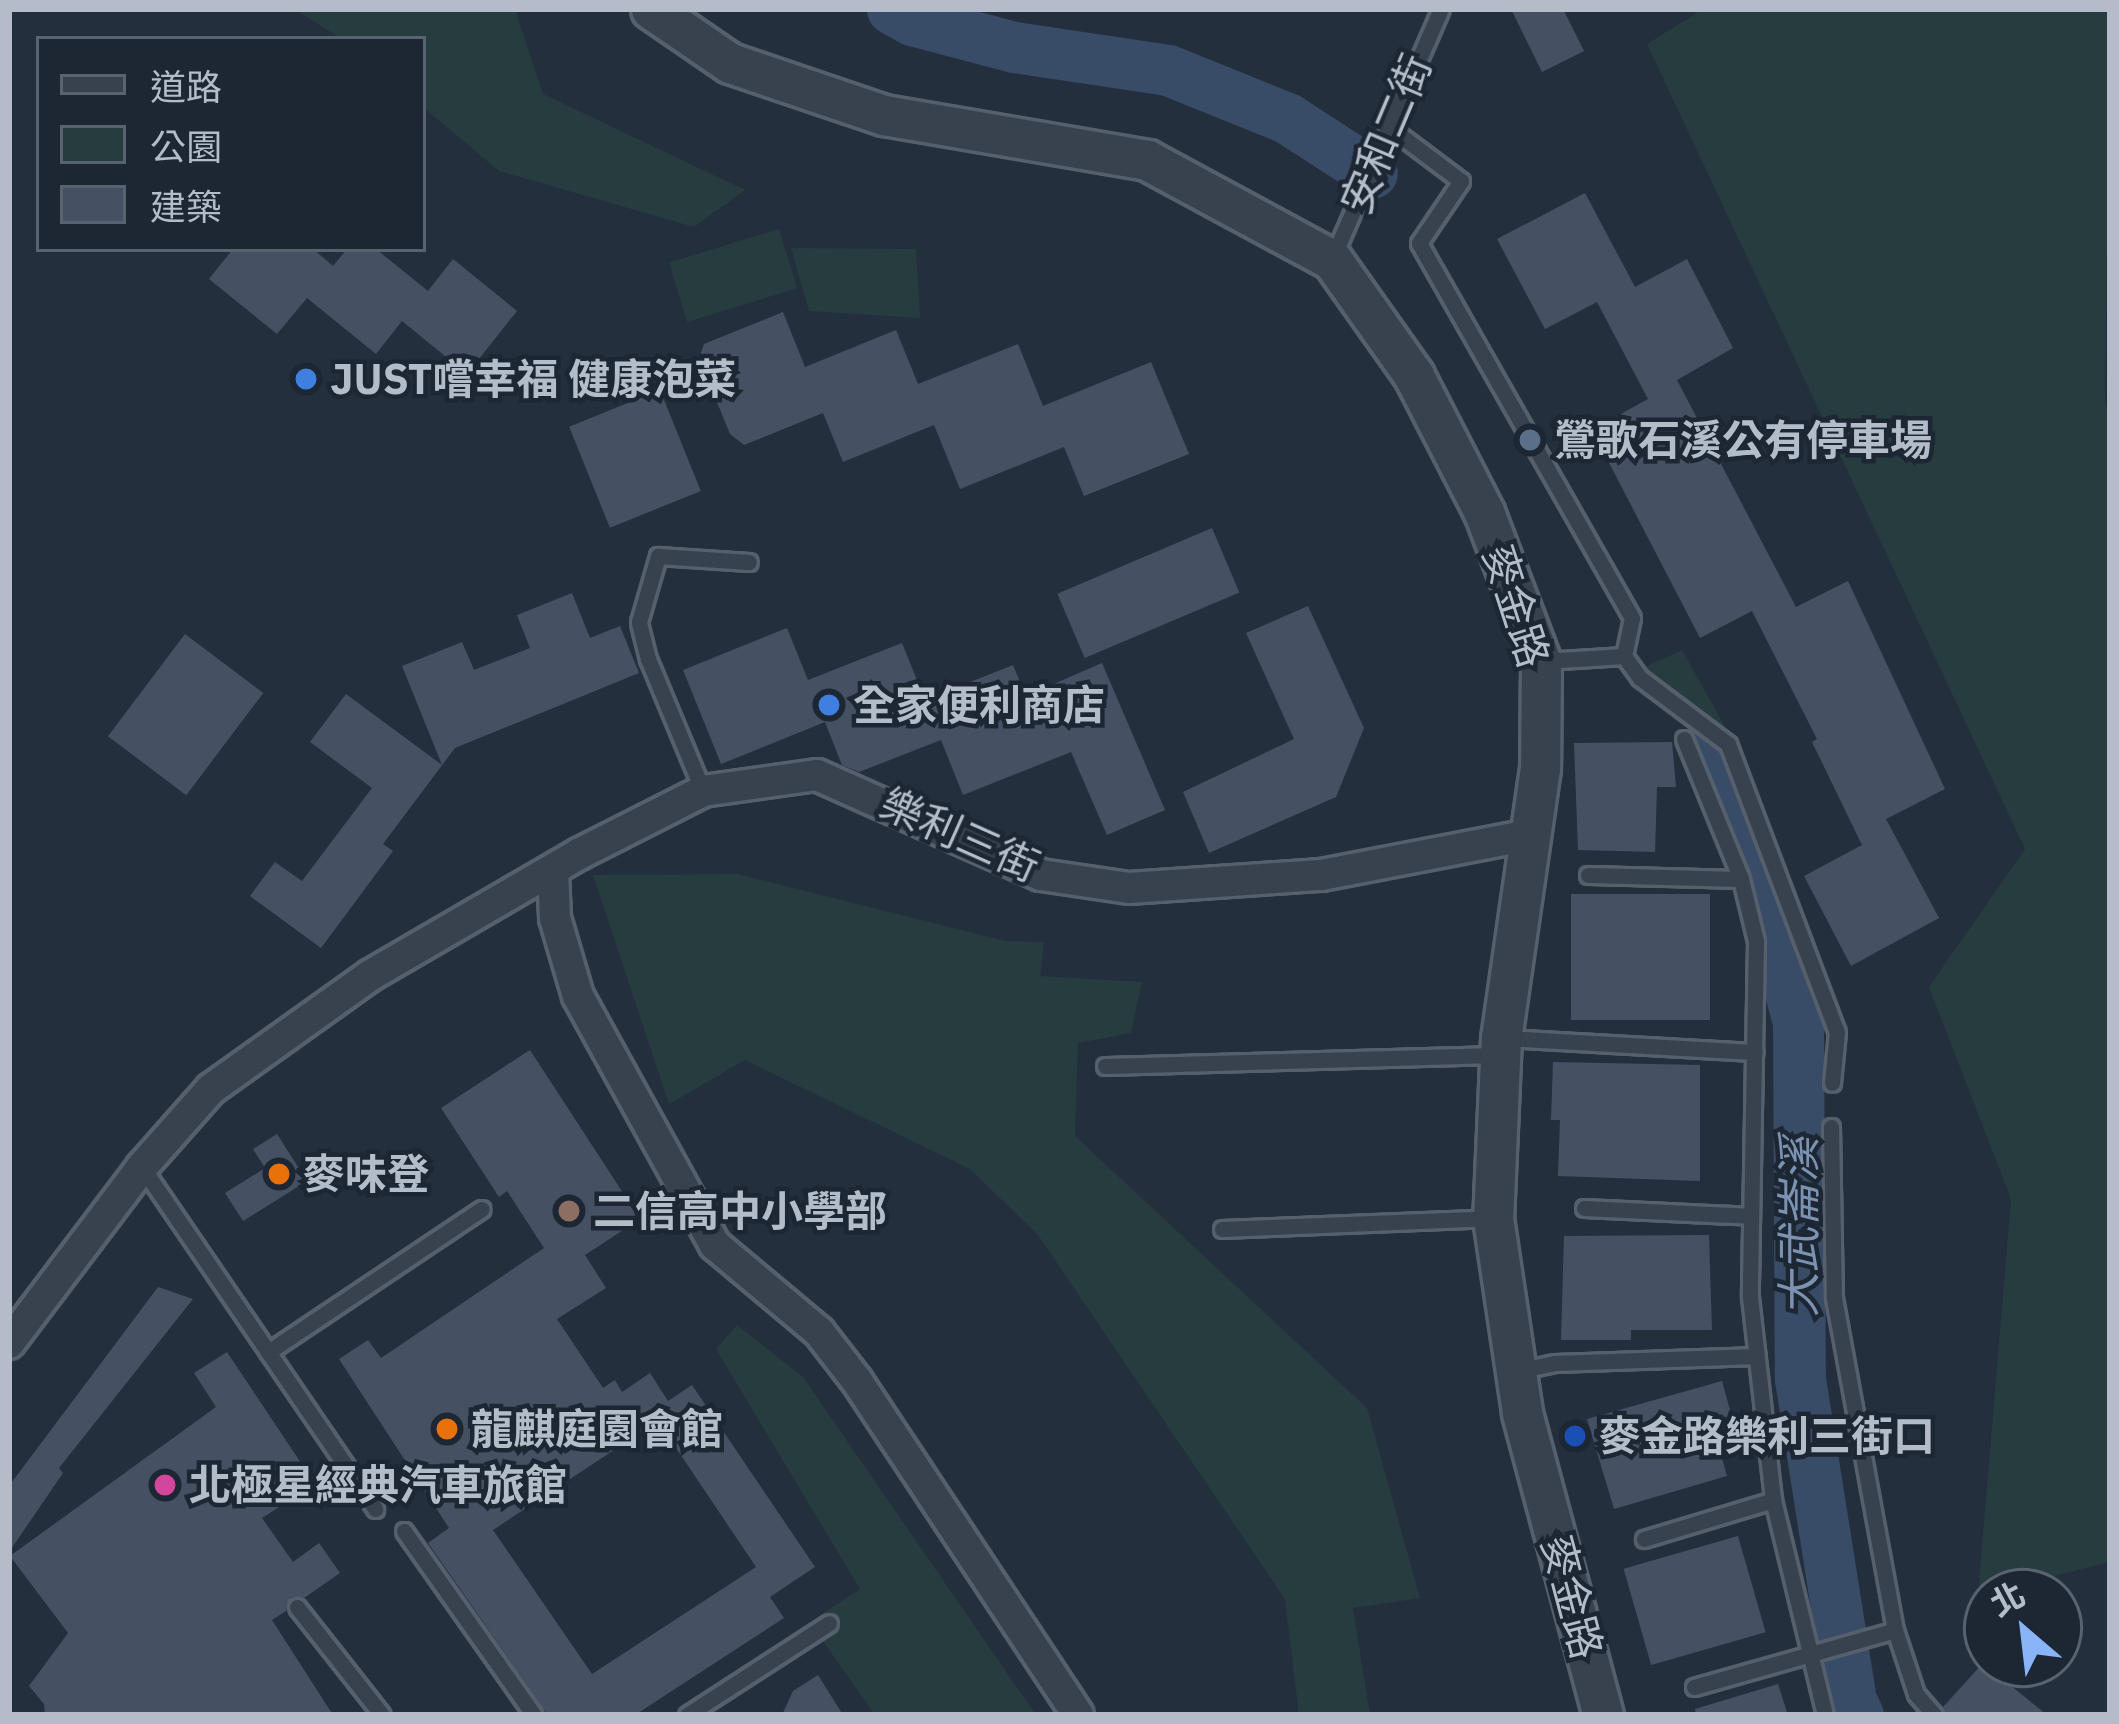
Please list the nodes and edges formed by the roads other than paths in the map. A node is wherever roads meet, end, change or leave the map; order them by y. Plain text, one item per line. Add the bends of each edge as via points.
1 (651, 9) edge
2 (1441, 9) edge
3 (1389, 127) junction
4 (1338, 246) junction
5 (749, 562) dead end
6 (1624, 656) junction
7 (1541, 662) junction
8 (1684, 739) dead end
9 (703, 791) junction
10 (1530, 836) junction
11 (553, 870) junction
12 (1588, 875) dead end
13 (1741, 879) junction
14 (1501, 1046) junction
15 (1755, 1052) junction
16 (1105, 1066) dead end
17 (1832, 1083) dead end
18 (1831, 1127) dead end
19 (142, 1167) junction
20 (1584, 1208) dead end
21 (482, 1209) dead end
22 (1750, 1216) junction
23 (1493, 1217) junction
24 (1222, 1229) dead end
25 (9, 1342) edge
26 (268, 1352) junction
27 (1757, 1356) junction
28 (1514, 1371) junction
29 (1773, 1500) junction
30 (375, 1509) dead end
31 (404, 1531) dead end
32 (1644, 1539) dead end
33 (297, 1606) dead end
34 (829, 1623) dead end
35 (1895, 1630) junction
36 (1807, 1655) junction
37 (1694, 1687) dead end
38 (380, 1715) edge
39 (534, 1715) edge
40 (687, 1715) edge
41 (1078, 1715) edge
42 (1603, 1715) edge
43 (1825, 1715) edge
44 (1934, 1715) edge

1 - 4 street, 麥金路 via 730,63 884,115 1147,160
2 - 3 lane, 安和二街
3 - 4 lane, 安和二街
3 - 6 lane via 1461,181 1419,243 1632,618
4 - 7 street, 麥金路 via 1484,512
5 - 9 lane via 658,556 639,622
6 - 7 lane
6 - 17 lane via 1640,678 1727,744 1837,1032
7 - 10 street, 麥金路 via 1544,718
8 - 13 lane
9 - 10 street, 樂利三街 via 817,775 1041,875 1129,888 1322,875
9 - 11 street, 樂利三街
10 - 14 street, 麥金路
11 - 19 street, 樂利三街 via 269,1043 211,1089
11 - 41 street via 555,918 578,996 715,1245 819,1332 857,1381
12 - 13 lane
13 - 15 lane via 1756,941
14 - 15 lane
14 - 16 lane
14 - 23 street, 麥金路
15 - 22 lane
18 - 35 lane via 1834,1298
19 - 25 street, 樂利三街
19 - 26 lane
20 - 22 lane
21 - 26 lane
22 - 27 lane
23 - 24 lane
23 - 28 street, 麥金路
26 - 30 lane
27 - 28 lane
27 - 29 lane
28 - 42 street, 麥金路
29 - 32 lane
29 - 36 lane
31 - 39 lane
33 - 38 lane
34 - 40 lane
35 - 36 lane
35 - 44 lane via 1916,1694
36 - 37 lane
36 - 43 lane

